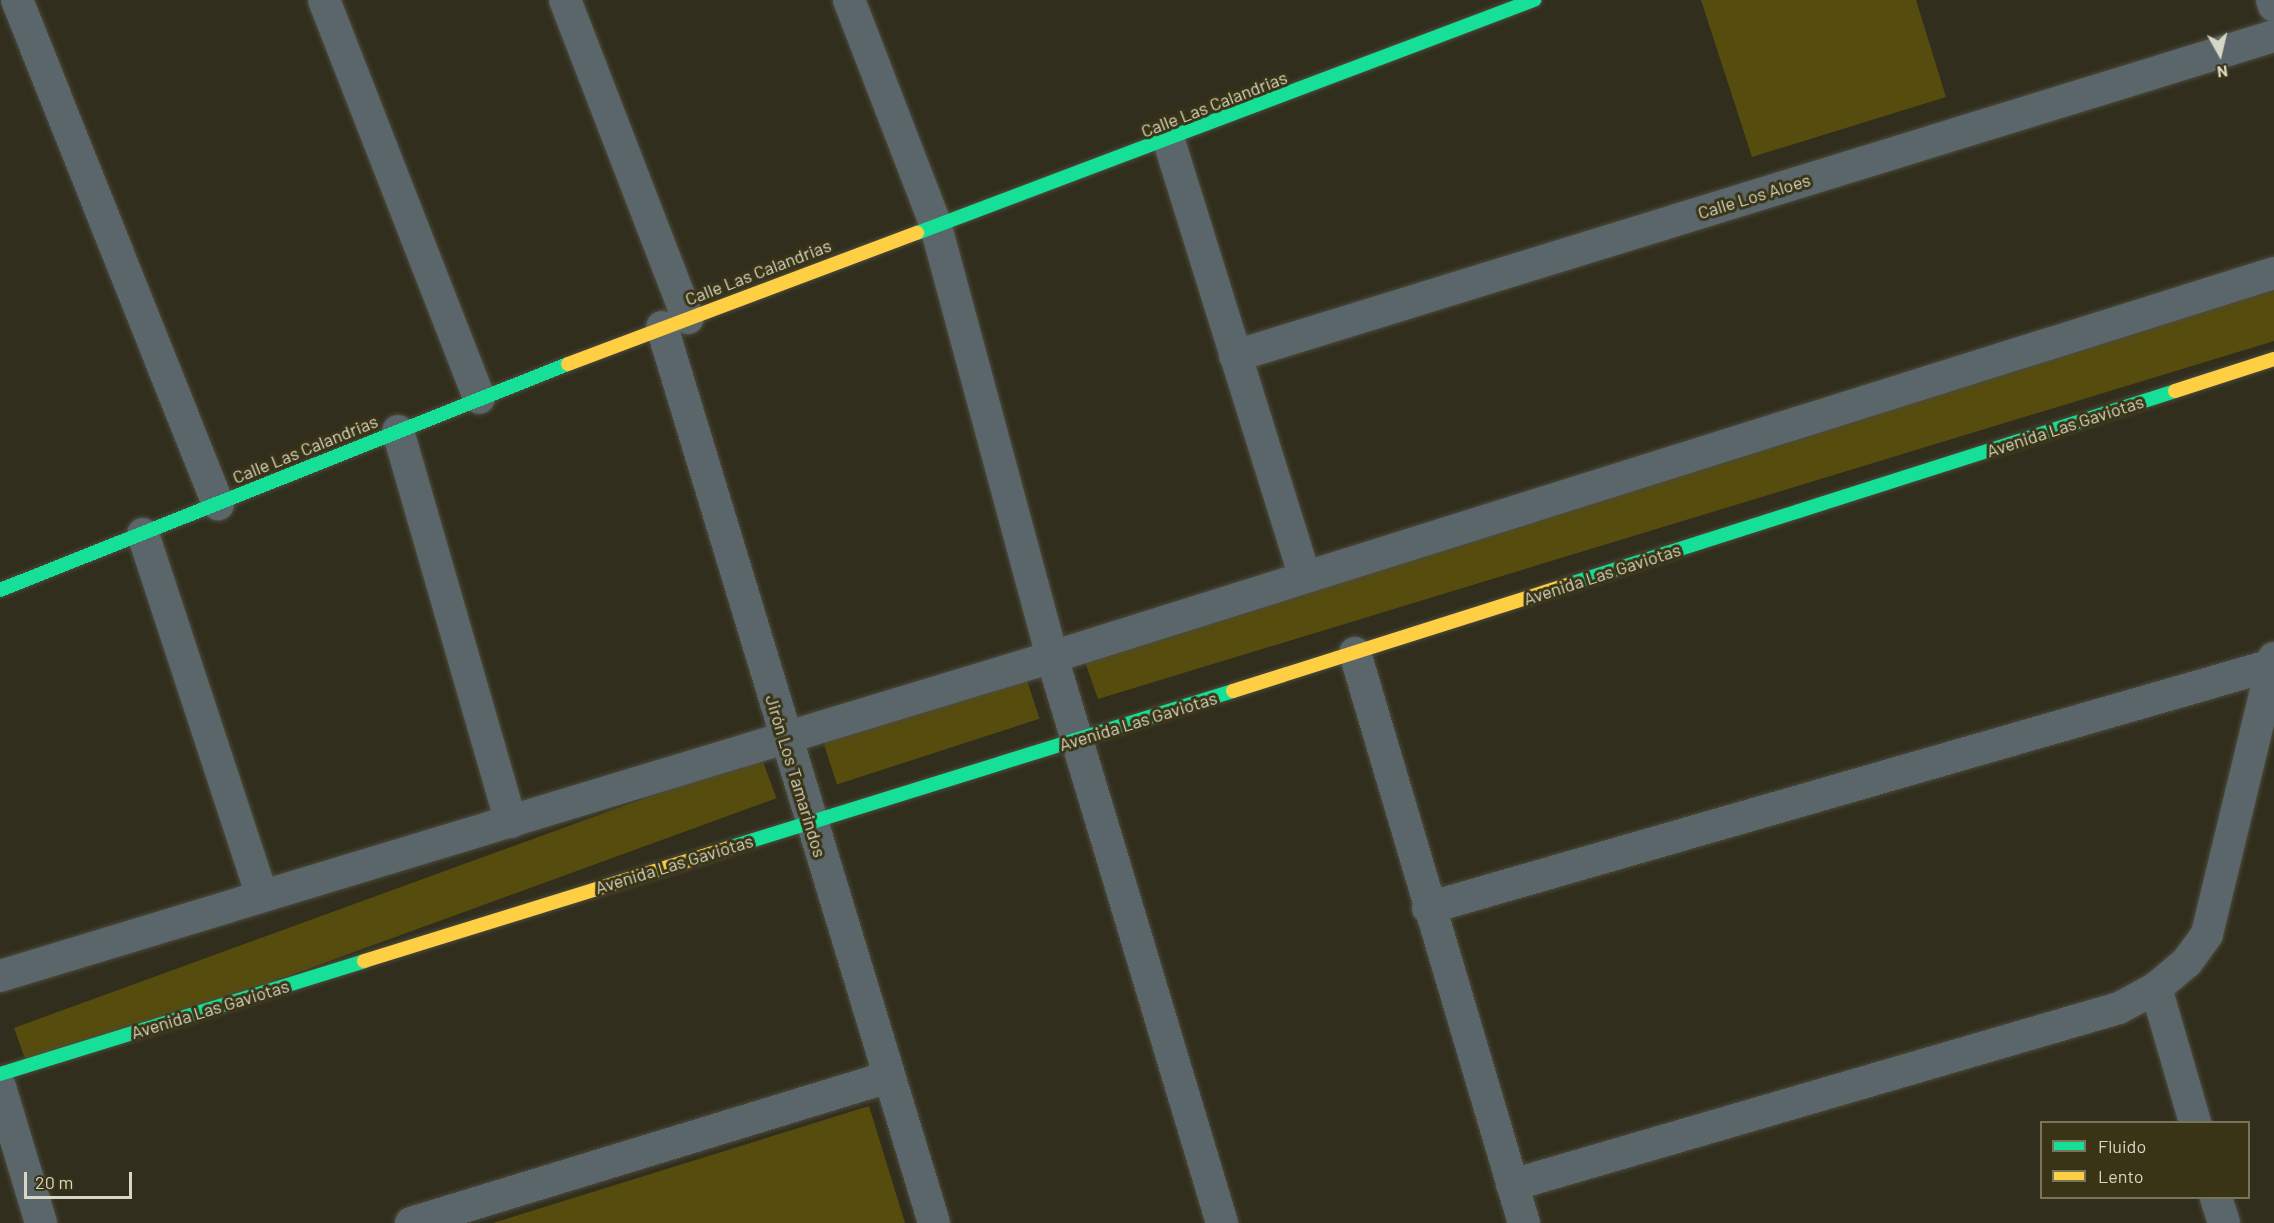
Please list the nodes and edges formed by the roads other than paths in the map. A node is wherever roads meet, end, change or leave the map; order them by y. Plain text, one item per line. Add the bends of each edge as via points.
1 (17, 0) edge
2 (324, 0) edge
3 (565, 0) edge
4 (849, 0) edge
5 (1534, 0) edge
6 (2272, 0) edge
7 (2274, 6) edge
8 (2274, 36) edge
9 (1170, 141) junction
10 (935, 223) junction
11 (2274, 273) edge
12 (675, 323) junction
13 (1235, 356) junction
14 (2274, 359) edge
15 (479, 398) junction
16 (398, 431) junction
17 (218, 504) junction
18 (143, 534) junction
19 (1305, 577) junction
20 (0, 590) edge
21 (1355, 653) junction
22 (1052, 657) junction
23 (2273, 662) edge
24 (784, 738) junction
25 (1077, 740) junction
26 (511, 822) junction
27 (810, 822) junction
28 (262, 896) junction
29 (1428, 908) junction
30 (0, 976) edge
31 (2156, 988) junction
32 (0, 1074) edge
33 (889, 1077) junction
34 (0, 1087) edge
35 (2195, 1121) edge
36 (1512, 1185) junction
37 (2217, 1199) edge
38 (41, 1223) edge
39 (411, 1223) edge
40 (934, 1223) edge
41 (1222, 1223) edge
42 (1524, 1223) edge
43 (2224, 1223) edge

1 - 17 street
2 - 15 street
3 - 12 street, Jirón Los Tamarindos
4 - 10 street
5 - 9 street, Calle Las Calandrias
6 - 7 street
8 - 13 street, Calle Los Aloes
9 - 10 street, Calle Las Calandrias
9 - 13 street
10 - 12 street, Calle Las Calandrias
10 - 22 street
11 - 19 street
12 - 15 street, Calle Las Calandrias
12 - 24 street, Jirón Los Tamarindos
13 - 19 street
14 - 21 street, Avenida Las Gaviotas
15 - 16 street, Calle Las Calandrias
16 - 17 street, Calle Las Calandrias
16 - 26 street
17 - 18 street, Calle Las Calandrias
18 - 20 street, Calle Las Calandrias
18 - 28 street
19 - 22 street
21 - 25 street, Avenida Las Gaviotas
21 - 29 street
22 - 24 street
22 - 25 street
23 - 29 street
23 - 31 street via 2207,934 2187,962
24 - 26 street
24 - 27 street, Jirón Los Tamarindos
25 - 27 street, Avenida Las Gaviotas
25 - 41 street
26 - 28 street
27 - 32 street, Avenida Las Gaviotas
27 - 33 street, Jirón Los Tamarindos
28 - 30 street
29 - 36 street
31 - 35 street
31 - 36 street via 2119,1008
33 - 39 street
33 - 40 street, Jirón Los Tamarindos
34 - 38 street
36 - 42 street
37 - 43 street

